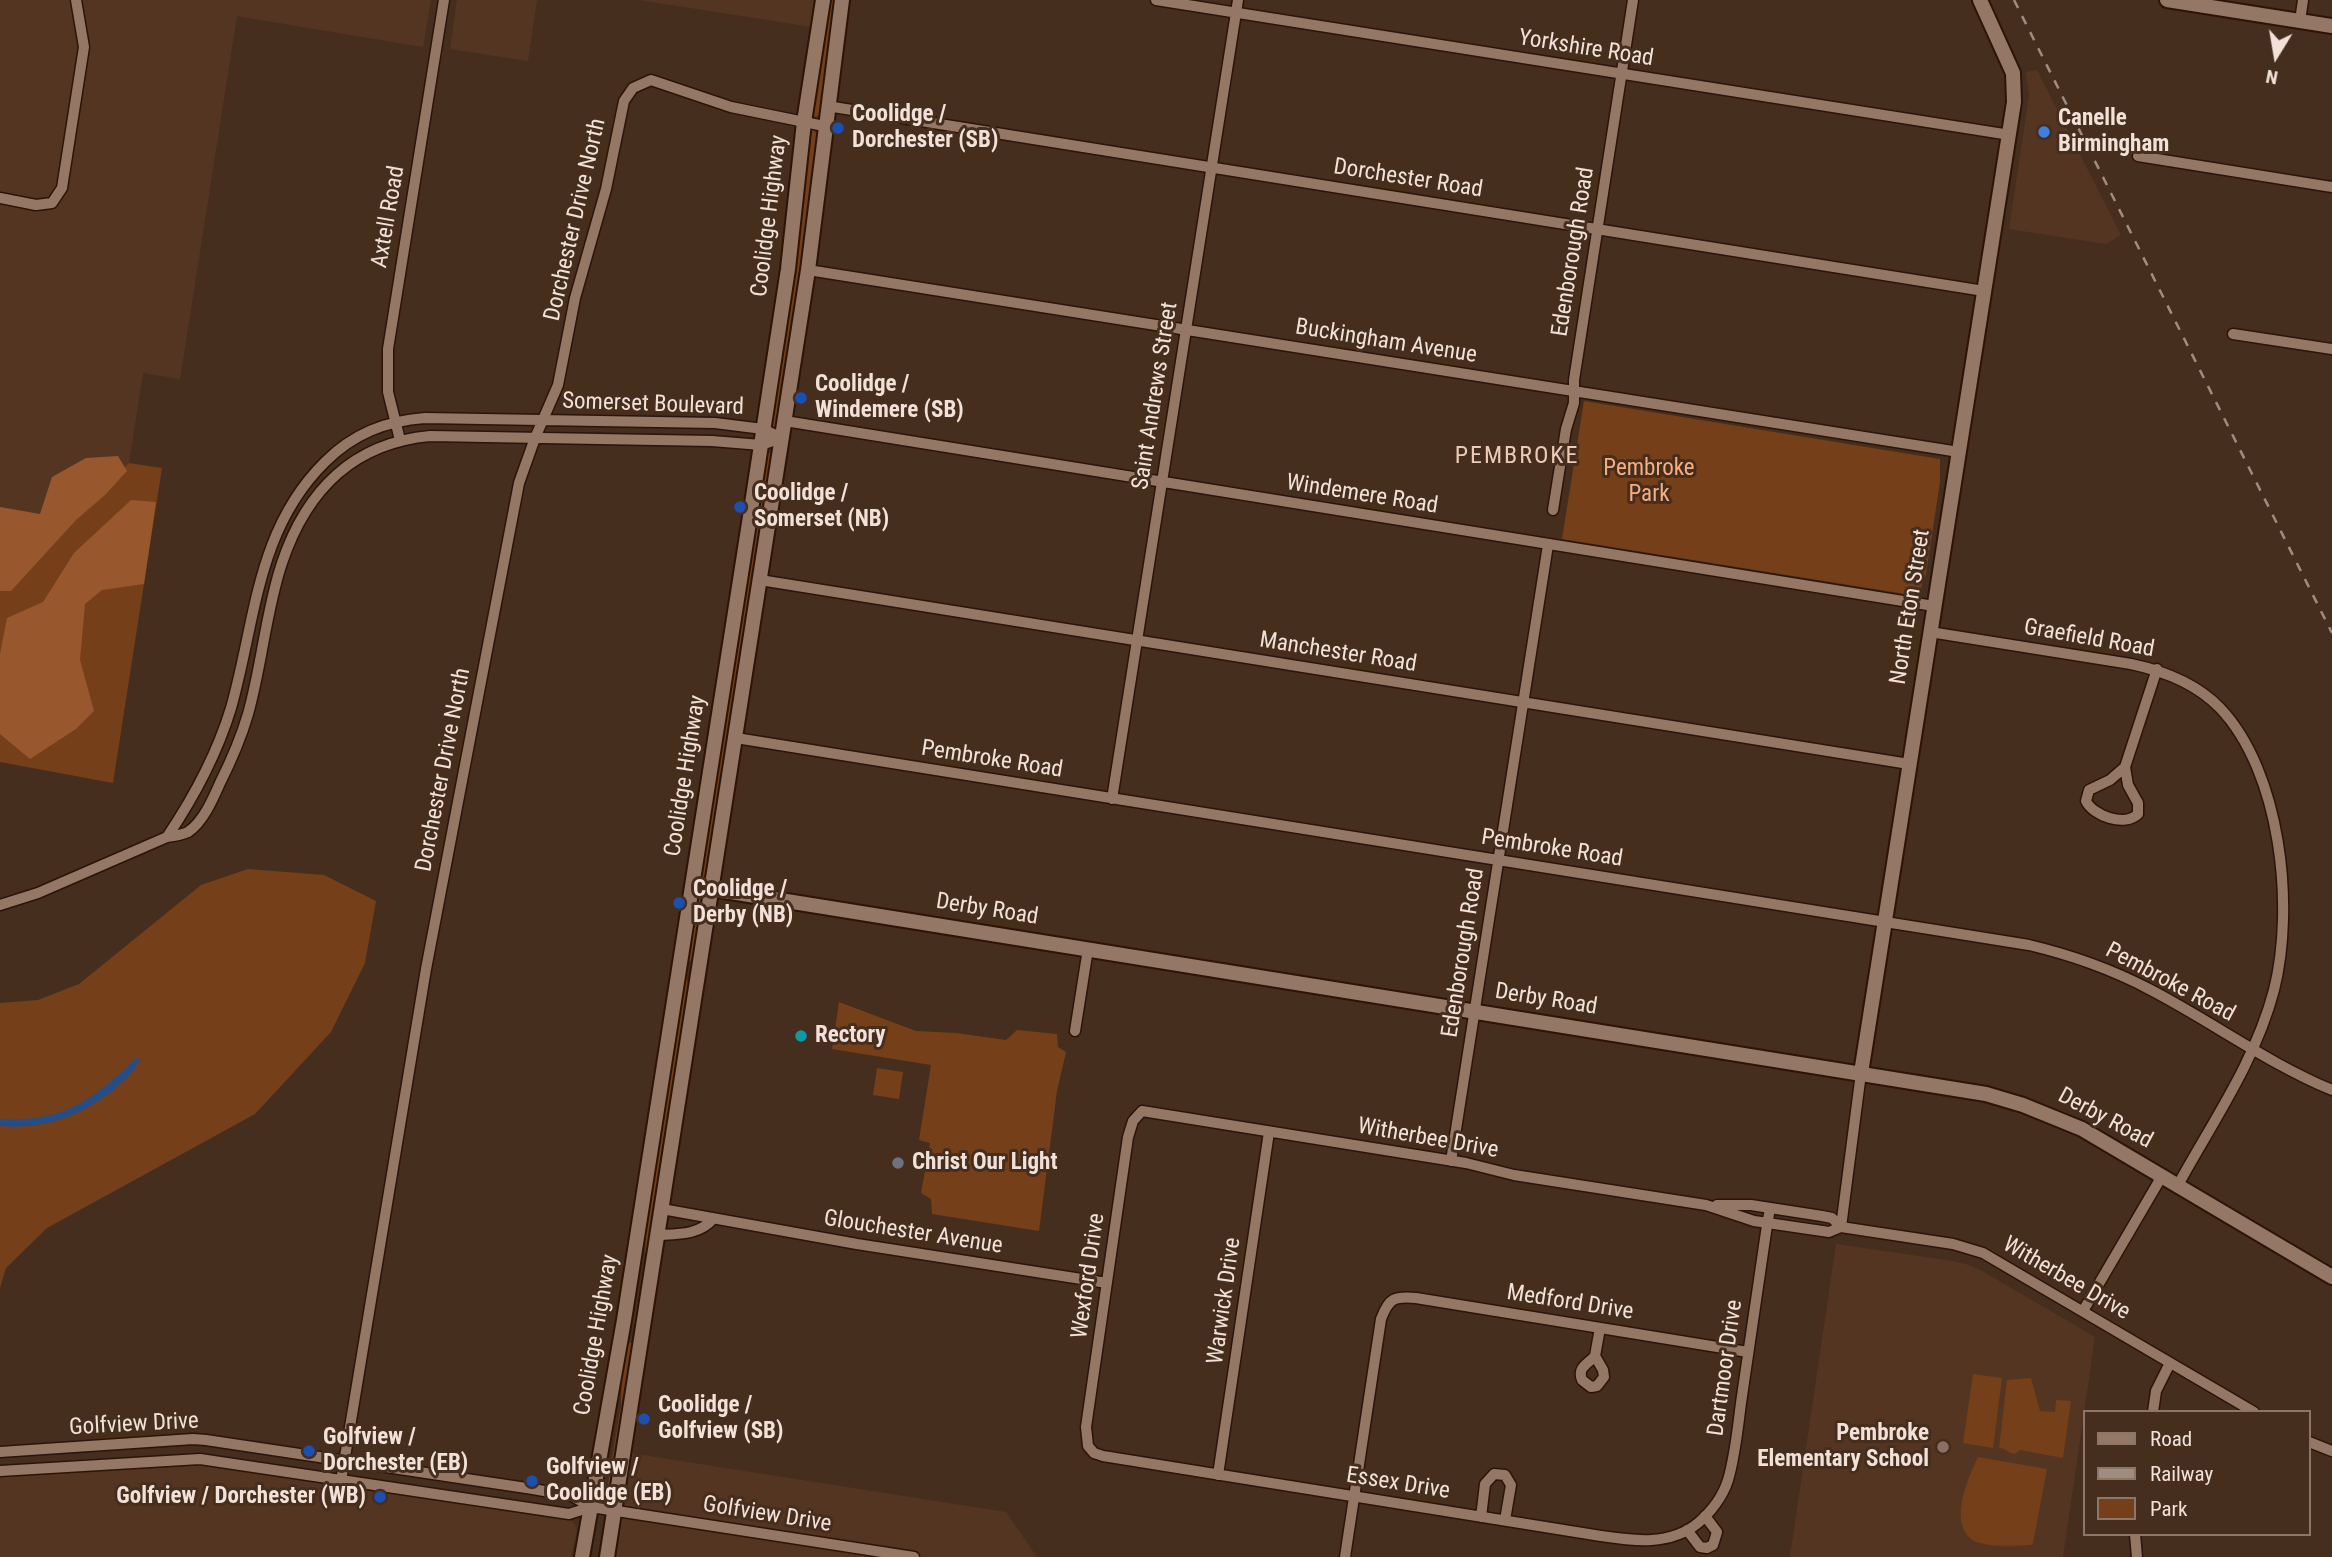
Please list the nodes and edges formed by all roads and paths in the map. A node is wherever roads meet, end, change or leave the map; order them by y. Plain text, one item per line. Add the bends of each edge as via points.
1 (76, 0) edge
2 (444, 0) edge
3 (823, 0) edge
4 (842, 0) edge
5 (1156, 0) edge
6 (1238, 0) edge
7 (1633, 0) edge
8 (1980, 0) edge
9 (2167, 0) edge
10 (2304, 0) edge
11 (1236, 13) junction
12 (2300, 21) junction
13 (2332, 26) edge
14 (1621, 75) junction
15 (827, 106) junction
16 (804, 122) junction
17 (824, 125) junction
18 (2010, 135) junction
19 (2138, 156) dead end
20 (1212, 166) junction
21 (2332, 187) edge
22 (0, 198) edge
23 (1598, 229) junction
24 (808, 270) junction
25 (1984, 291) junction
26 (1186, 330) junction
27 (2234, 334) dead end
28 (2332, 349) edge
29 (1573, 391) junction
30 (542, 420) junction
31 (785, 421) junction
32 (395, 422) junction
33 (763, 429) junction
34 (535, 438) junction
35 (782, 438) junction
36 (400, 440) junction
37 (761, 445) junction
38 (1959, 453) junction
39 (1163, 483) junction
40 (1553, 510) dead end
41 (1548, 545) junction
42 (760, 580) junction
43 (1934, 606) junction
44 (1930, 632) junction
45 (1137, 641) junction
46 (2157, 669) junction
47 (1522, 702) junction
48 (736, 738) junction
49 (1909, 764) junction
50 (2125, 767) junction
51 (1112, 799) junction
52 (167, 837) junction
53 (1498, 860) junction
54 (712, 888) junction
55 (0, 905) edge
56 (1884, 922) junction
57 (1088, 949) junction
58 (679, 971) junction
59 (698, 980) junction
60 (1474, 1011) junction
61 (1075, 1031) dead end
62 (2253, 1049) junction
63 (1861, 1073) junction
64 (2332, 1090) edge
65 (1142, 1111) joint
66 (1269, 1132) junction
67 (1451, 1161) junction
68 (2162, 1176) junction
69 (2178, 1185) junction
70 (1706, 1205) junction
71 (1770, 1208) junction
72 (662, 1209) junction
73 (713, 1219) junction
74 (1767, 1223) junction
75 (1841, 1227) junction
76 (658, 1236) junction
77 (2332, 1277) edge
78 (1107, 1283) junction
79 (2083, 1311) junction
80 (624, 1320) junction
81 (1600, 1328) junction
82 (642, 1334) junction
83 (1748, 1352) junction
84 (1595, 1356) dead end
85 (2170, 1363) junction
86 (2153, 1410) edge
87 (2251, 1410) edge
88 (2311, 1443) edge
89 (1091, 1449) joint
90 (2332, 1451) edge
91 (0, 1452) edge
92 (344, 1462) junction
93 (0, 1471) edge
94 (1218, 1475) junction
95 (341, 1481) junction
96 (1354, 1497) junction
97 (591, 1507) junction
98 (614, 1511) junction
99 (1481, 1517) junction
100 (1505, 1520) junction
101 (1702, 1520) junction
102 (1687, 1530) junction
103 (2135, 1536) edge
104 (582, 1557) edge
105 (607, 1557) edge
106 (914, 1557) edge
107 (1345, 1557) edge
108 (2137, 1557) edge

1 - 22 street via 84,47 62,187 52,203 45,205
2 - 32 street, Axtell Road via 388,349 388,392
3 - 16 main road, Coolidge Highway
4 - 15 main road, Coolidge Highway
5 - 11 street, Yorkshire Road
6 - 11 street, Saint Andrews Street
7 - 14 street, Edenborough Road
8 - 18 main road, North Eton Street via 2013,73
9 - 12 main road
10 - 12 street
11 - 14 street, Yorkshire Road
11 - 20 street, Saint Andrews Street
12 - 13 main road
14 - 18 street, Yorkshire Road
14 - 23 street, Edenborough Road
15 - 17 main road, Coolidge Highway
15 - 20 street, Dorchester Road
16 - 17 street
16 - 30 street, Dorchester Drive North via 725,106 651,80 633,88 624,101 555,395
16 - 33 main road, Coolidge Highway
17 - 24 main road, Coolidge Highway
18 - 25 main road, North Eton Street
19 - 21 street
20 - 23 street, Dorchester Road
20 - 26 street, Saint Andrews Street
23 - 25 street, Dorchester Road
23 - 29 street, Edenborough Road
24 - 26 street, Buckingham Avenue
24 - 31 main road, Coolidge Highway
25 - 38 main road, North Eton Street
26 - 29 street, Buckingham Avenue
26 - 39 street, Saint Andrews Street
27 - 28 street
29 - 38 street, Buckingham Avenue
29 - 40 street, Edenborough Road
30 - 32 street, Somerset Boulevard via 425,418
30 - 33 street, Somerset Boulevard via 715,423
30 - 34 street, Dorchester Drive North
31 - 35 main road, Coolidge Highway
31 - 39 street, Windemere Road
32 - 36 street, Axtell Road
32 - 52 street, Somerset Boulevard via 352,439 319,468 294,500 268,553 222,734 198,787
33 - 35 street, Somerset Boulevard
33 - 37 main road, Coolidge Highway
34 - 36 street, Somerset Boulevard via 430,436
34 - 37 street, Somerset Boulevard
34 - 92 street, Dorchester Drive North via 519,483 454,816
35 - 37 street, Somerset Boulevard
35 - 42 main road, Coolidge Highway
36 - 52 street, Somerset Boulevard via 369,451 345,467 293,533 281,565 248,715 230,761 195,824 186,833
37 - 58 main road, Coolidge Highway
38 - 43 main road, North Eton Street
39 - 41 street, Windemere Road
39 - 45 street, Saint Andrews Street
41 - 43 street, Windemere Road
41 - 47 street, Edenborough Road
42 - 45 street, Manchester Road
42 - 48 main road, Coolidge Highway
43 - 44 main road, North Eton Street
44 - 46 street, Graefield Road
44 - 49 main road, North Eton Street
45 - 47 street, Manchester Road
45 - 51 street, Saint Andrews Street
46 - 50 street
46 - 62 street, Graefield Road via 2197,689 2234,726 2252,758 2274,823 2283,887 2281,946 2274,990
47 - 49 street, Manchester Road
47 - 53 street, Edenborough Road
48 - 51 street, Pembroke Road
48 - 54 main road, Coolidge Highway
49 - 56 main road, North Eton Street
50 - 50 street via 2087,793 2092,810 2120,820 2138,814
51 - 53 street, Pembroke Road
52 - 55 street, Somerset Boulevard
53 - 56 street, Pembroke Road
53 - 60 street, Edenborough Road
54 - 57 main road, Derby Road
54 - 59 main road, Coolidge Highway
56 - 62 street, Pembroke Road via 2076,958 2152,990
56 - 63 main road, North Eton Street
57 - 60 main road, Derby Road
57 - 61 street
58 - 59 main road via 690,971
58 - 80 main road, Coolidge Highway
59 - 72 main road, Coolidge Highway
60 - 63 main road, Derby Road
60 - 67 street, Edenborough Road
62 - 64 street, Pembroke Road
62 - 69 street, Graefield Road
63 - 68 main road, Derby Road via 2023,1105 2081,1129
63 - 75 street, North Eton Street
65 - 66 street, Witherbee Drive
65 - 78 street, Wexford Drive via 1128,1137
66 - 67 street, Witherbee Drive
66 - 94 street, Warwick Drive
67 - 70 street, Witherbee Drive
68 - 69 main road, Derby Road
68 - 79 street
69 - 77 main road, Derby Road
70 - 71 street, Witherbee Drive
70 - 74 street, Witherbee Drive
71 - 74 street, Dartmoor Drive
71 - 75 street, Witherbee Drive via 1832,1218
72 - 73 street, Glouchester Avenue
72 - 76 main road, Coolidge Highway
73 - 76 street via 704,1229
73 - 78 street, Glouchester Avenue
74 - 75 street, Witherbee Drive via 1829,1232
74 - 83 street, Dartmoor Drive
75 - 79 street, Witherbee Drive via 1974,1250
76 - 82 main road, Coolidge Highway
78 - 89 street, Wexford Drive via 1086,1427
79 - 85 street, Witherbee Drive
80 - 82 main road via 626,1332
80 - 97 main road, Coolidge Highway
81 - 83 street, Medford Drive
81 - 84 street
81 - 96 street, Medford Drive via 1416,1298 1387,1304
82 - 98 main road, Coolidge Highway
83 - 101 street, Dartmoor Drive via 1728,1479
85 - 86 street
85 - 87 street, Witherbee Drive
88 - 90 street
89 - 94 street, Essex Drive via 1103,1456
91 - 92 street, Golfview Drive via 198,1439
92 - 95 street, Dorchester Drive North
92 - 97 street, Golfview Drive via 572,1496
93 - 95 street, Golfview Drive via 200,1459
94 - 96 street, Essex Drive
95 - 97 street, Golfview Drive via 569,1514
96 - 99 street, Essex Drive
96 - 107 street
97 - 98 street, Golfview Drive
97 - 104 main road, Coolidge Highway
98 - 105 main road, Coolidge Highway
98 - 106 street, Golfview Drive
99 - 100 street, Essex Drive
99 - 100 street via 1487,1480 1500,1474 1511,1485
100 - 102 street, Essex Drive via 1639,1541
101 - 102 street, Essex Drive
101 - 102 street via 1717,1532 1713,1545 1700,1547
103 - 108 street

